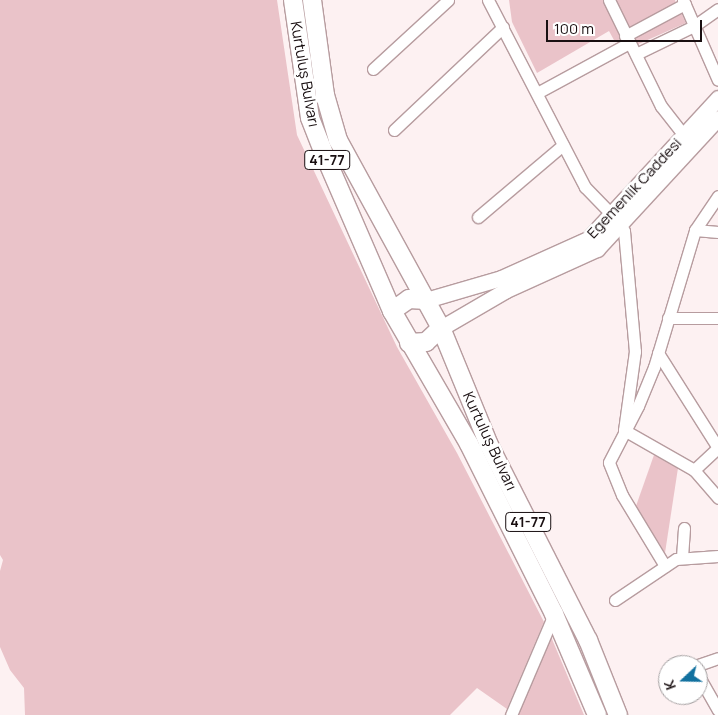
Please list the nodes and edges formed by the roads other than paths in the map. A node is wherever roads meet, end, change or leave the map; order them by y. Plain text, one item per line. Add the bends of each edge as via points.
1 (293, 0) edge
2 (312, 0) edge
3 (448, 0) edge
4 (488, 0) edge
5 (609, 0) edge
6 (684, 2) edge
7 (718, 9) edge
8 (694, 26) junction
9 (502, 27) junction
10 (627, 39) junction
11 (636, 54) junction
12 (373, 69) dead end
13 (718, 80) edge
14 (537, 93) junction
15 (718, 98) edge
16 (718, 118) edge
17 (394, 130) dead end
18 (684, 135) junction
19 (563, 145) junction
20 (718, 196) edge
21 (478, 217) dead end
22 (616, 219) junction
23 (695, 230) junction
24 (718, 232) edge
25 (426, 300) junction
26 (392, 312) junction
27 (668, 318) junction
28 (718, 318) edge
29 (441, 328) junction
30 (409, 343) junction
31 (658, 353) junction
32 (624, 430) junction
33 (718, 448) edge
34 (694, 470) junction
35 (718, 498) edge
36 (684, 528) dead end
37 (718, 556) edge
38 (682, 557) junction
39 (665, 566) junction
40 (615, 600) dead end
41 (554, 614) junction
42 (708, 692) edge
43 (718, 710) edge
44 (511, 715) edge
45 (597, 715) edge
46 (618, 715) edge

1 - 26 highway, Kurtuluş Bulvarı / 41-77 via 310,118
2 - 25 highway, Kurtuluş Bulvarı / 41-77 via 325,95 338,140
3 - 12 street
4 - 9 street
5 - 10 street
6 - 8 street
6 - 10 street
7 - 8 street
8 - 11 street
8 - 13 street
9 - 14 street
9 - 17 street
10 - 11 street
10 - 14 street
11 - 18 street via 661,106
14 - 19 street
15 - 18 main road, Egemenlik Caddesi
16 - 22 main road, Egemenlik Caddesi
18 - 22 main road, Egemenlik Caddesi
19 - 21 street
19 - 22 street via 590,194
20 - 23 street
22 - 25 main road, Egemenlik Caddesi via 568,250 486,283
22 - 29 main road, Egemenlik Caddesi via 592,252 506,290
22 - 32 street via 627,245 635,351
23 - 24 street
23 - 27 street
25 - 26 highway via 409,299
25 - 29 highway
26 - 30 highway
27 - 28 street
27 - 31 street
29 - 30 highway via 426,342
29 - 46 highway, Kurtuluş Bulvarı / 41-77 via 489,445 588,640
30 - 41 highway, Kurtuluş Bulvarı / 41-77 via 469,444
31 - 32 street via 638,406
31 - 33 street
32 - 34 street
32 - 39 street via 608,468
33 - 34 street
34 - 35 street
36 - 38 street
37 - 38 street
38 - 39 street
39 - 40 street
41 - 44 street
41 - 45 highway, Kurtuluş Bulvarı / 41-77
42 - 43 street

